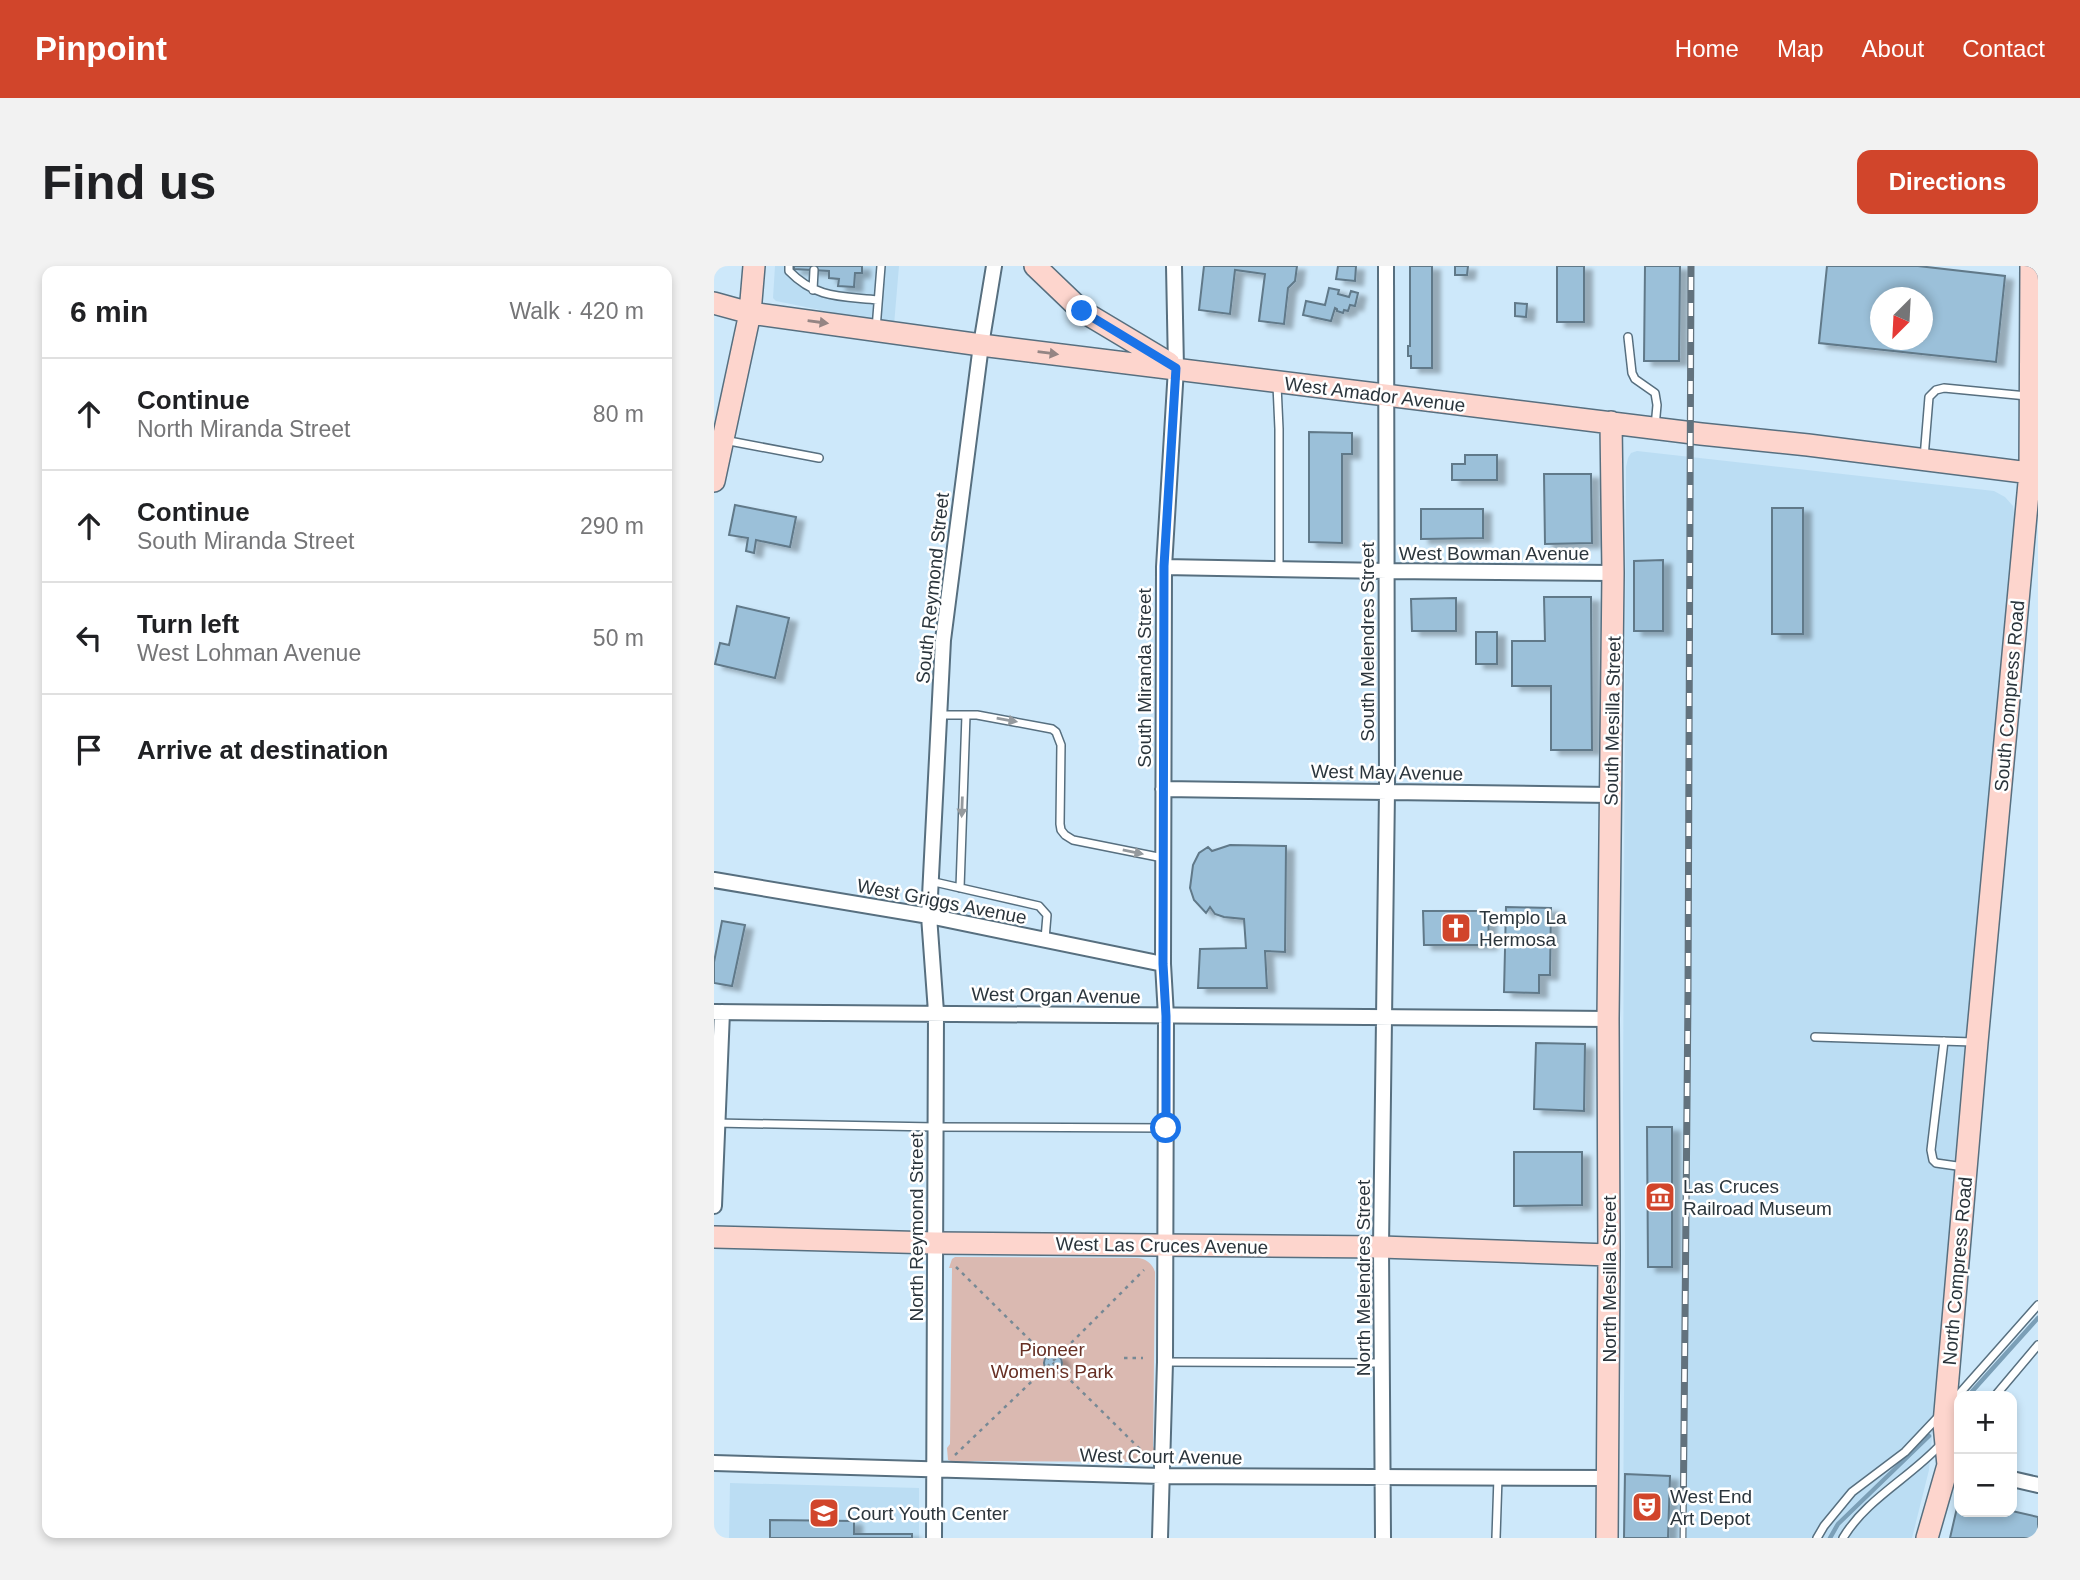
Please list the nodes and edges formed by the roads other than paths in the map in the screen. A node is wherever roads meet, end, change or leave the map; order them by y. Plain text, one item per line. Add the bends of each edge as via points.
1 (754, 266) edge
2 (789, 266) edge
3 (881, 266) edge
4 (994, 266) edge
5 (1035, 266) edge
6 (1174, 266) edge
7 (1386, 266) edge
8 (2031, 266) edge
9 (814, 270) dead end
10 (813, 290) junction
11 (878, 300) junction
12 (714, 303) edge
13 (2034, 303) edge
14 (750, 313) junction
15 (876, 330) junction
16 (1628, 337) dead end
17 (981, 345) junction
18 (1176, 368) junction
19 (1277, 381) junction
20 (1386, 396) junction
21 (2034, 397) edge
22 (1611, 422) junction
23 (1655, 428) junction
24 (723, 439) junction
25 (819, 458) dead end
26 (1924, 459) junction
27 (2034, 473) edge
28 (714, 481) edge
29 (1164, 566) junction
30 (1279, 569) junction
31 (1387, 571) junction
32 (1614, 573) junction
33 (939, 715) junction
34 (966, 715) junction
35 (1163, 789) junction
36 (1387, 791) junction
37 (1611, 795) junction
38 (1163, 858) junction
39 (714, 880) edge
40 (930, 881) junction
41 (960, 888) junction
42 (929, 916) junction
43 (1045, 940) junction
44 (1163, 964) junction
45 (718, 1012) edge
46 (936, 1013) junction
47 (1166, 1016) junction
48 (1384, 1018) junction
49 (1608, 1019) junction
50 (1815, 1037) dead end
51 (1944, 1041) junction
52 (1977, 1042) junction
53 (716, 1123) edge
54 (935, 1128) junction
55 (1166, 1128) junction
56 (1966, 1167) junction
57 (714, 1206) edge
58 (714, 1237) edge
59 (935, 1243) junction
60 (1165, 1245) junction
61 (1381, 1247) junction
62 (1609, 1255) junction
63 (2038, 1305) edge
64 (2038, 1345) edge
65 (1165, 1362) junction
66 (1382, 1363) junction
67 (1999, 1391) edge
68 (1950, 1424) edge
69 (714, 1464) edge
70 (1954, 1466) edge
71 (935, 1471) junction
72 (1161, 1476) junction
73 (1383, 1477) junction
74 (1498, 1478) junction
75 (1607, 1478) junction
76 (2017, 1480) edge
77 (2038, 1485) edge
78 (934, 1538) edge
79 (1160, 1538) edge
80 (1383, 1538) edge
81 (1496, 1538) edge
82 (1607, 1538) edge
83 (1817, 1538) edge
84 (1843, 1538) edge
85 (1927, 1538) edge

1 - 14 street
2 - 10 lane via 800,283
3 - 11 lane
4 - 17 street, South Reymond Street
5 - 18 street via 1082,311
6 - 18 street, South Miranda Street
7 - 20 street, South Melendres Street
8 - 13 street, South Compress Road
9 - 10 lane
10 - 11 lane
11 - 15 lane
12 - 14 street, West Amador Avenue
13 - 21 street, South Compress Road
14 -> 15 street, West Amador Avenue
14 - 24 street
15 - 17 street, West Amador Avenue
16 - 23 lane via 1632,373 1655,393
17 -> 18 street, West Amador Avenue
17 - 33 street, South Reymond Street via 943,640
18 - 19 street, West Amador Avenue
18 - 29 street, South Miranda Street
19 - 20 street, West Amador Avenue
19 - 30 lane
20 - 22 street, West Amador Avenue
20 - 31 street, South Melendres Street
21 - 26 lane via 1936,390 1929,397
21 - 27 street, South Compress Road
22 - 23 street, West Amador Avenue
22 - 32 street, South Mesilla Street
23 - 26 street, West Amador Avenue
24 - 25 lane
24 - 28 street
26 - 27 street, West Amador Avenue
27 - 52 street, South Compress Road
29 - 30 street, West Bowman Avenue
29 - 35 street, South Miranda Street
30 - 31 street, West Bowman Avenue
31 - 32 street, West Bowman Avenue
31 - 36 street, South Melendres Street
32 - 37 street, South Mesilla Street
33 - 34 lane
33 - 40 street, South Reymond Street
34 -> 38 lane via 1056,732 1061,745 1060,824 1065,835
34 -> 41 lane
35 - 36 street, West May Avenue
35 - 38 street, South Miranda Street
36 - 37 street, West May Avenue
36 - 48 street, South Melendres Street
37 - 49 street, South Mesilla Street
38 - 44 street, South Miranda Street
39 - 42 street, West Griggs Avenue
40 - 41 lane
40 - 42 street, South Reymond Street
41 - 43 lane via 1040,906 1047,915
42 - 43 street, West Griggs Avenue
42 - 46 street, North Reymond Street
43 - 44 street, West Griggs Avenue
44 - 47 street, South Miranda Street
45 - 46 street, West Organ Avenue
45 - 53 street
46 - 47 street, West Organ Avenue
46 - 54 street, North Reymond Street
47 - 48 street, West Organ Avenue
47 - 55 street, South Miranda Street
48 - 49 street, West Organ Avenue
48 - 61 street, North Melendres Street
49 - 62 street, North Mesilla Street
50 - 51 lane
51 - 52 lane
51 - 56 lane via 1931,1150 1936,1163
52 - 56 street, North Compress Road
53 - 54 lane
53 - 57 street
54 - 55 lane
54 - 59 street, North Reymond Street
55 - 60 street, South Miranda Street
56 - 68 street, North Compress Road
58 - 59 street, West Las Cruces Avenue
59 - 60 street, West Las Cruces Avenue
59 - 71 street, North Reymond Street
60 - 61 street, West Las Cruces Avenue
60 - 65 street, South Miranda Street
61 - 62 street, West Las Cruces Avenue
61 - 66 street, North Melendres Street
62 - 75 street, North Mesilla Street
63 - 68 lane
64 - 67 lane
65 - 66 lane
65 - 72 street, South Miranda Street
66 - 73 street, North Melendres Street
68 - 70 street, North Compress Road
68 - 83 lane via 1852,1492
68 - 84 lane via 1928,1458 1878,1499
69 - 71 street, West Court Avenue
70 - 85 street, North Compress Road
71 - 72 street, West Court Avenue
71 - 78 street, North Reymond Street
72 - 73 street, West Court Avenue
72 - 79 street, South Miranda Street
73 - 74 street, West Court Avenue
73 - 80 street, North Melendres Street
74 - 75 street, West Court Avenue
74 - 81 lane
75 - 82 street, North Mesilla Street
76 - 77 street

